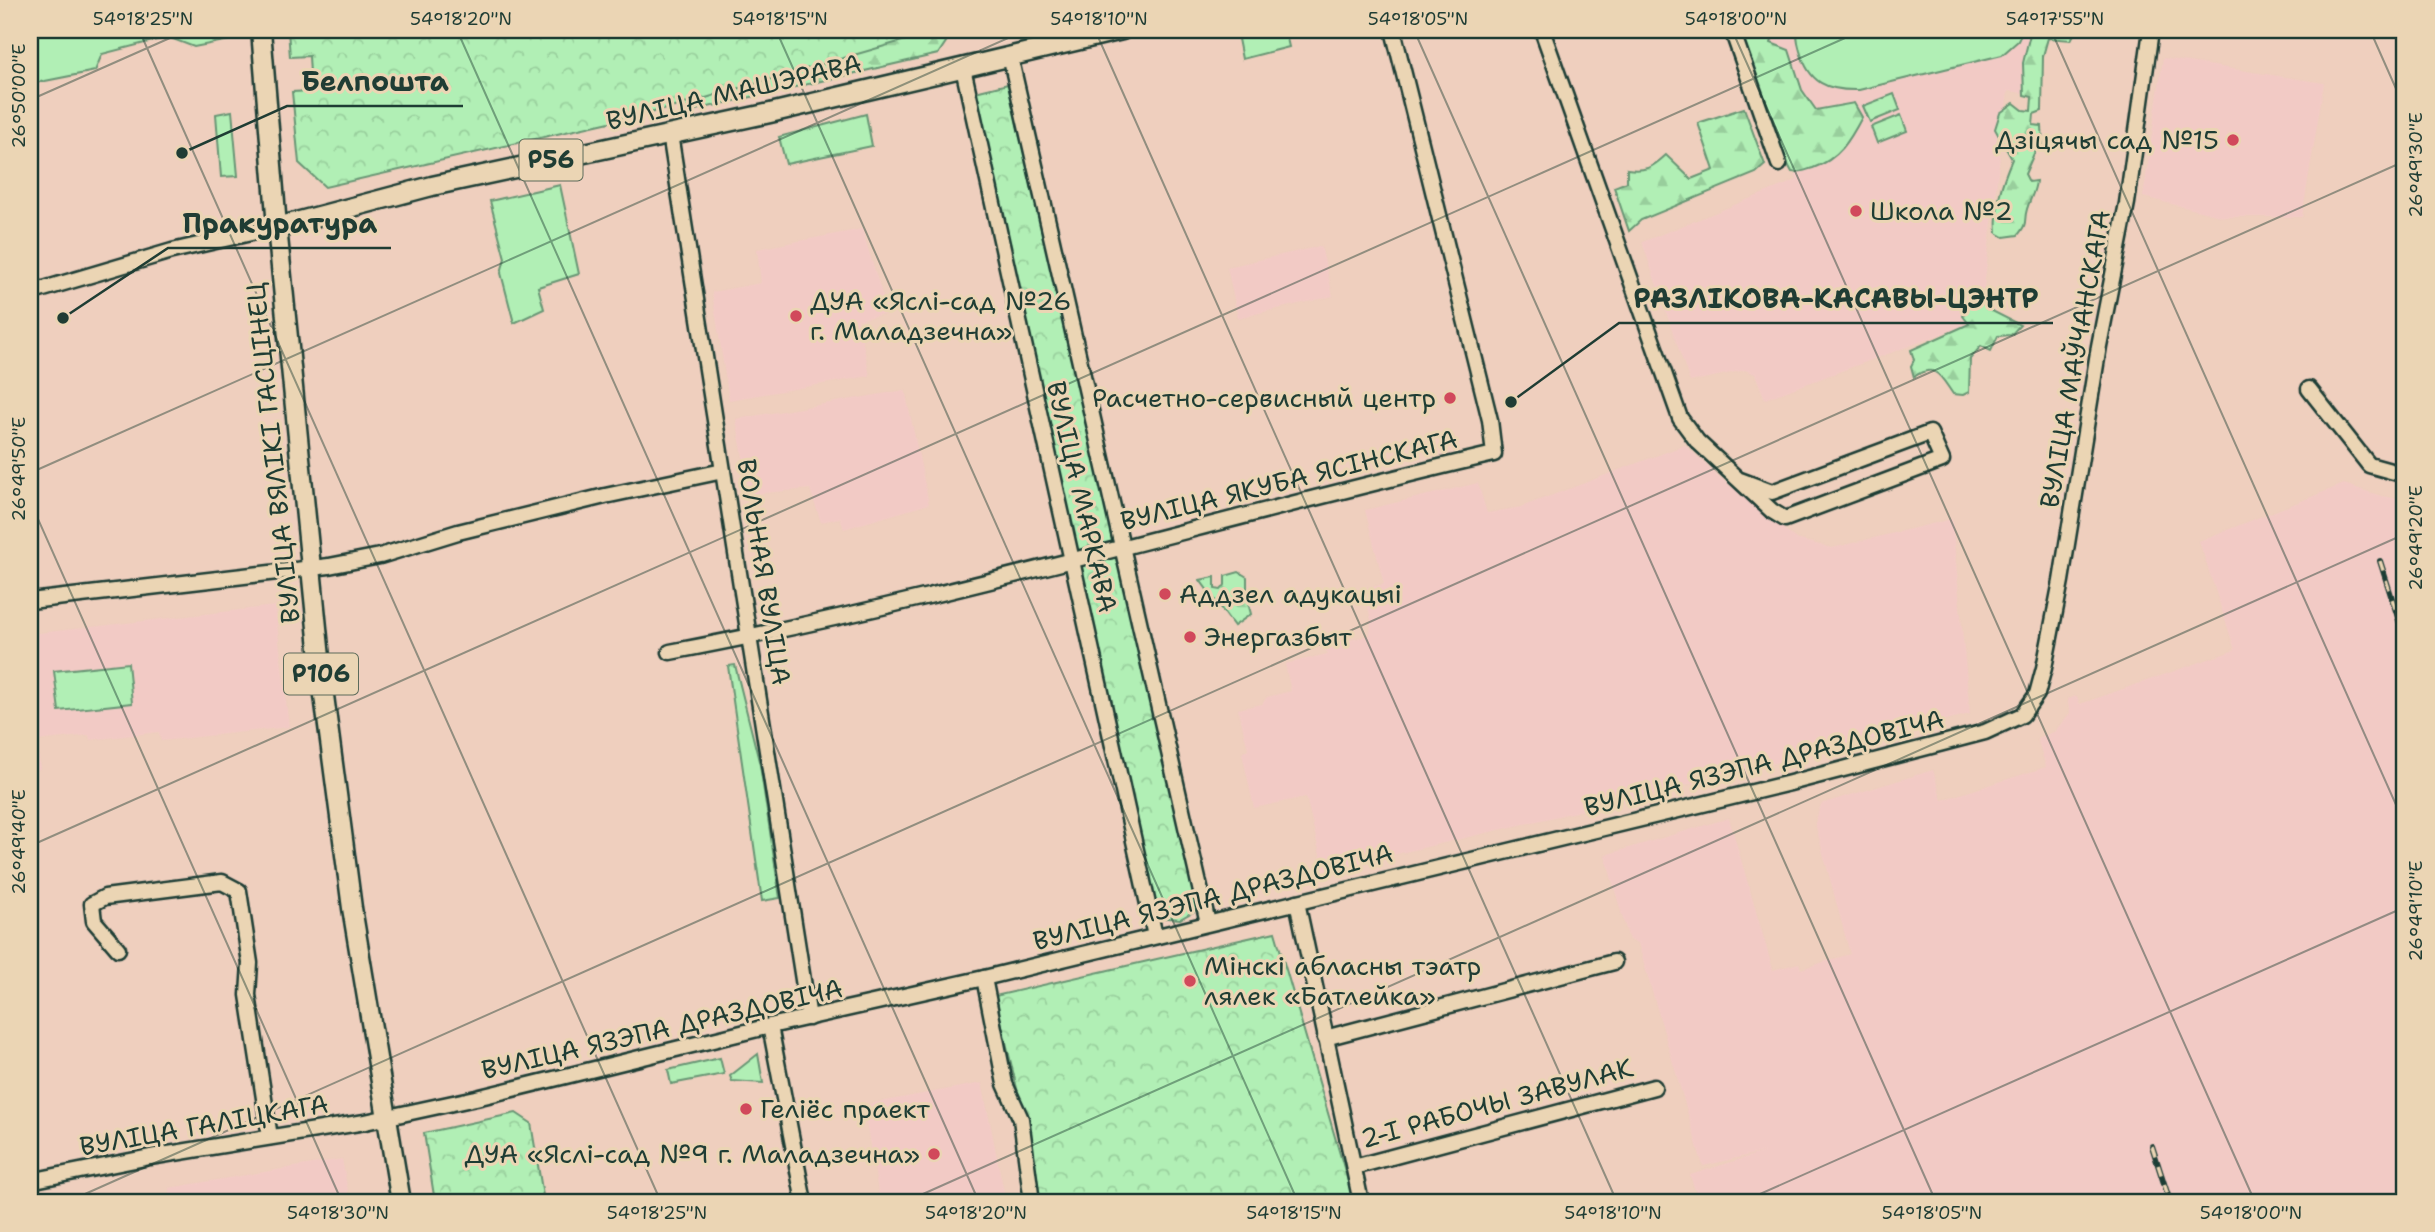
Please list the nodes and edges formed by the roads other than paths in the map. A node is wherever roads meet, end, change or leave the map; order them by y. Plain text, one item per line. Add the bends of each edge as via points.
1 (261, 30) edge
2 (1122, 30) edge
3 (1393, 30) edge
4 (1542, 30) edge
5 (1732, 30) edge
6 (2151, 30) edge
7 (1010, 56) junction
8 (963, 68) junction
9 (670, 134) junction
10 (1779, 164) dead end
11 (277, 228) junction
12 (30, 293) edge
13 (2309, 389) dead end
14 (723, 471) junction
15 (2405, 475) edge
16 (1740, 480) junction
17 (1121, 547) junction
18 (1071, 560) junction
19 (310, 569) junction
20 (30, 601) edge
21 (749, 637) junction
22 (670, 652) dead end
23 (2037, 694) joint
24 (1297, 902) junction
25 (1208, 923) junction
26 (1155, 936) junction
27 (117, 949) dead end
28 (1614, 962) dead end
29 (984, 978) junction
30 (809, 1018) junction
31 (770, 1026) junction
32 (1325, 1038) junction
33 (1654, 1087) dead end
34 (387, 1118) junction
35 (270, 1137) junction
36 (1354, 1167) junction
37 (30, 1181) edge
38 (401, 1202) edge
39 (804, 1202) edge
40 (1032, 1202) edge
41 (1362, 1202) edge

1 - 11 main road, ВУЛІЦА ВЯЛІКІ ГАСЦІНЕЦ / Р106
2 - 7 main road, ВУЛІЦА МАШЭРАВА / Р56
3 - 17 street, ВУЛІЦА ЯКУБА ЯСІНСКАГА via 1494,454
4 - 16 street via 1679,418
5 - 10 street
6 - 23 street, ВУЛІЦА МАЎЧАНСКАГА via 2127,203
7 - 8 main road, ВУЛІЦА МАШЭРАВА / Р56
7 - 17 street, ВУЛІЦА МАРКАВА
8 - 9 main road, ВУЛІЦА МАШЭРАВА / Р56
8 - 18 street, ВУЛІЦА МАРКАВА
9 - 11 main road, ВУЛІЦА МАШЭРАВА / Р56 via 432,187
9 - 14 street, ВОЛЬНАЯ ВУЛІЦА
11 - 12 street via 172,251
11 - 19 main road, ВУЛІЦА ВЯЛІКІ ГАСЦІНЕЦ / Р106
13 - 15 street via 2369,466
14 - 19 street via 605,495 380,556
14 - 21 street, ВОЛЬНАЯ ВУЛІЦА
16 - 16 street via 1786,519 1942,460 1930,433 1772,492
17 - 18 street, ВУЛІЦА ЯКУБА ЯСІНСКАГА
17 - 25 street, ВУЛІЦА МАРКАВА
18 - 21 street, ВУЛІЦА ЯКУБА ЯСІНСКАГА
18 - 26 street, ВУЛІЦА МАРКАВА
19 - 20 street
19 - 34 main road, ВУЛІЦА ВЯЛІКІ ГАСЦІНЕЦ / Р106 via 352,908
21 - 22 street, ВУЛІЦА ЯКУБА ЯСІНСКАГА
21 - 30 street, ВОЛЬНАЯ ВУЛІЦА
23 - 24 street, ВУЛІЦА ЯЗЭПА ДРАЗДОВІЧА via 2022,715 1985,732
24 - 25 street, ВУЛІЦА ЯЗЭПА ДРАЗДОВІЧА
24 - 32 street
25 - 26 street, ВУЛІЦА ЯЗЭПА ДРАЗДОВІЧА
26 - 29 street, ВУЛІЦА ЯЗЭПА ДРАЗДОВІЧА
27 - 35 street via 94,921 92,904 105,897 222,882 239,891 250,963 248,995
28 - 32 street
29 - 30 street, ВУЛІЦА ЯЗЭПА ДРАЗДОВІЧА
29 - 40 street via 1005,1084 1021,1119
30 - 31 street, ВУЛІЦА ЯЗЭПА ДРАЗДОВІЧА
31 - 34 street, ВУЛІЦА ЯЗЭПА ДРАЗДОВІЧА
31 - 39 street
32 - 36 street
33 - 36 street, 2-І РАБОЧЫ ЗАВУЛАК
34 - 35 street, ВУЛІЦА ГАЛІЦКАГА
34 - 38 main road, ВУЛІЦА ВЯЛІКІ ГАСЦІНЕЦ / Р106
35 - 37 street, ВУЛІЦА ГАЛІЦКАГА
36 - 41 street

